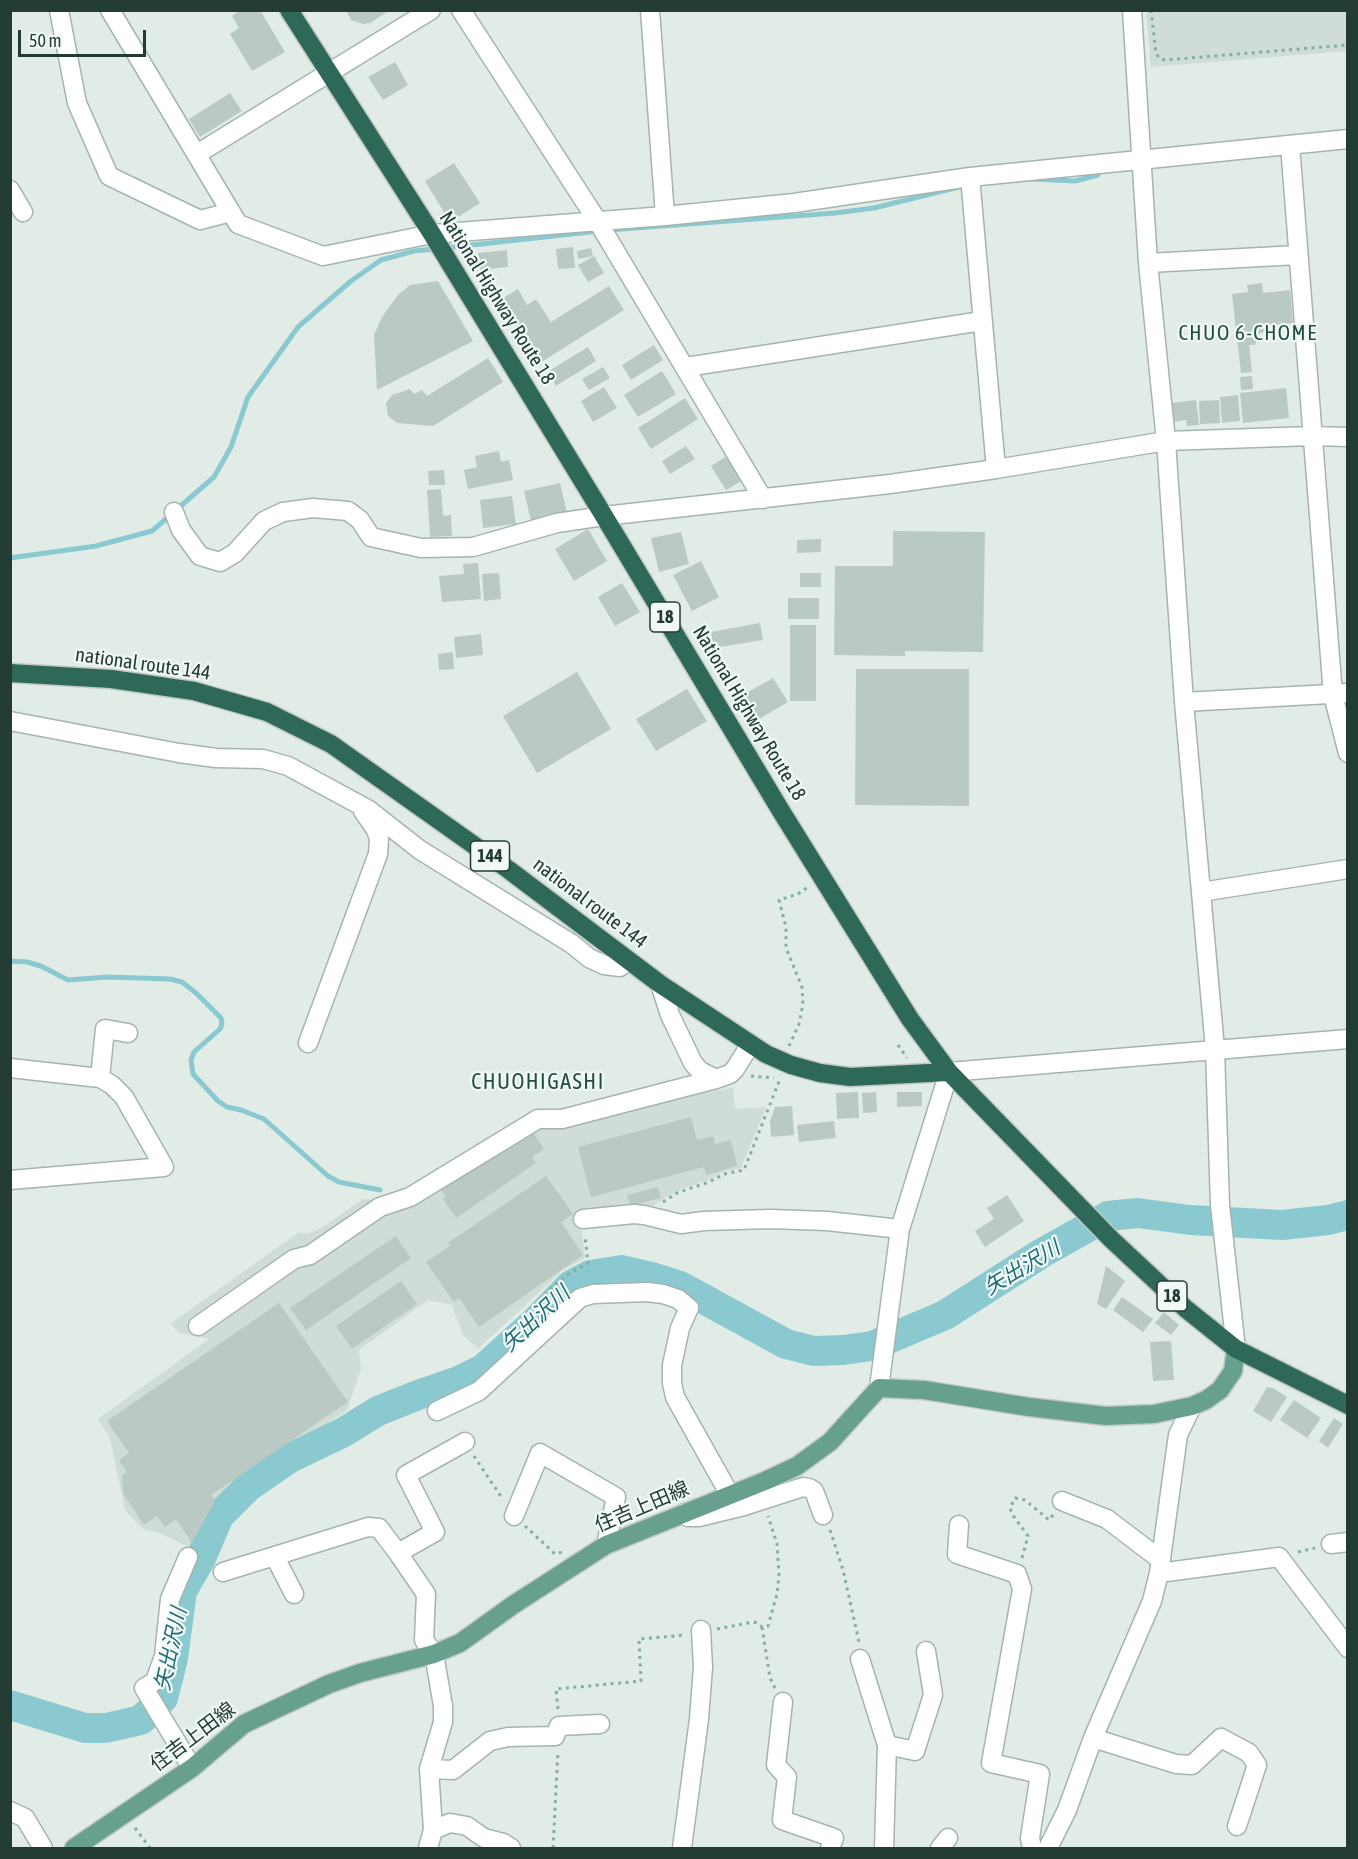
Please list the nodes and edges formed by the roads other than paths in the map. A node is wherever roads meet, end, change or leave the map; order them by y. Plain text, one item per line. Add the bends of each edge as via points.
1 (59, 10) edge
2 (110, 10) edge
3 (289, 10) edge
4 (431, 10) edge
5 (461, 10) edge
6 (650, 10) edge
7 (1132, 10) edge
8 (329, 74) junction
9 (1347, 139) edge
10 (1290, 145) junction
11 (197, 154) junction
12 (1141, 160) junction
13 (970, 177) junction
14 (10, 190) edge
15 (23, 212) dead end
16 (231, 212) junction
17 (665, 216) junction
18 (598, 222) junction
19 (432, 234) junction
20 (1298, 255) junction
21 (1148, 263) junction
22 (982, 321) junction
23 (686, 367) junction
24 (1312, 436) junction
25 (1347, 437) edge
26 (1166, 441) junction
27 (996, 469) junction
28 (763, 499) junction
29 (174, 512) dead end
30 (604, 516) junction
31 (10, 673) edge
32 (1340, 694) edge
33 (1184, 702) junction
34 (10, 721) edge
35 (1347, 753) edge
36 (358, 804) junction
37 (1347, 869) edge
38 (1200, 892) junction
39 (627, 960) junction
40 (660, 984) junction
41 (128, 1033) dead end
42 (1347, 1039) edge
43 (308, 1043) dead end
44 (750, 1045) junction
45 (1215, 1049) junction
46 (10, 1068) edge
47 (949, 1072) junction
48 (100, 1078) junction
49 (716, 1079) junction
50 (10, 1180) edge
51 (583, 1219) road end
52 (900, 1229) junction
53 (198, 1326) dead end
54 (1236, 1349) junction
55 (879, 1388) junction
56 (1347, 1405) edge
57 (1192, 1406) junction
58 (437, 1411) dead end
59 (465, 1442) dead end
60 (738, 1492) junction
61 (785, 1492) junction
62 (1062, 1501) road end
63 (685, 1513) junction
64 (823, 1515) road end
65 (514, 1516) dead end
66 (959, 1525) dead end
67 (606, 1545) junction
68 (399, 1553) junction
69 (188, 1557) dead end
70 (275, 1557) junction
71 (1160, 1567) junction
72 (223, 1572) dead end
73 (294, 1594) dead end
74 (701, 1632) road end
75 (1347, 1648) edge
76 (926, 1651) dead end
77 (434, 1654) junction
78 (860, 1659) road end
79 (783, 1702) road end
80 (600, 1724) dead end
81 (1093, 1738) junction
82 (887, 1745) junction
83 (192, 1768) junction
84 (429, 1769) junction
85 (10, 1811) edge
86 (1238, 1826) dead end
87 (433, 1830) junction
88 (43, 1848) edge
89 (74, 1848) edge
90 (428, 1848) edge
91 (511, 1848) edge
92 (682, 1848) edge
93 (830, 1848) edge
94 (884, 1848) edge
95 (1032, 1848) edge
96 (1048, 1848) edge

1 - 16 street via 77,103 109,176 200,220
2 - 11 street
3 - 8 highway, National Highway Route 18 / 18
4 - 8 street
5 - 18 street
6 - 17 street
7 - 12 street
8 - 11 street
8 - 19 highway, National Highway Route 18 / 18
9 - 10 street
10 - 12 street
10 - 20 street
11 - 16 street
12 - 13 street
12 - 21 street
13 - 17 street via 794,203
13 - 22 street
14 - 15 street
16 - 19 street via 238,224 323,256
17 - 18 street
18 - 19 street
18 - 23 street
19 - 30 highway, National Highway Route 18 / 18
20 - 21 street
20 - 24 street
21 - 26 street
22 - 23 street
22 - 27 street
23 - 28 street
24 - 25 street
24 - 26 street
24 - 32 street
26 - 27 street
26 - 33 street
27 - 28 street
28 - 30 street
29 - 30 street via 181,530 200,556 220,562 235,554 264,521 283,512 313,508 348,511 360,520 371,537 421,548 473,547 557,523
30 - 47 highway, National Highway Route 18 / 18 via 910,1019
31 - 39 highway, national route 144 / 144 via 111,679 194,691 267,712 331,744 509,870
32 - 33 street
32 - 35 street
33 - 38 street
34 - 36 street via 179,753 263,759 288,766
36 - 39 street via 420,850 589,957 604,965 620,967
36 - 43 street via 376,830 378,854
37 - 38 street
38 - 45 street
39 - 40 highway, national route 144 / 144
40 - 44 highway, national route 144 / 144
40 - 49 street via 693,1063
41 - 48 street via 105,1029
42 - 45 street
44 - 47 highway, national route 144 / 144 via 781,1070 850,1077
44 - 49 street via 735,1069
45 - 47 street
45 - 54 street via 1220,1205
46 - 48 street
47 - 52 street
47 - 54 highway, National Highway Route 18 / 18 via 1111,1239 1186,1309
48 - 50 street via 124,1097 164,1167
49 - 53 street via 562,1119 538,1119 410,1197 380,1207 310,1255 294,1259
51 - 52 street via 626,1214 681,1224 770,1219
52 - 55 street
54 - 56 highway, 18
54 - 57 main road via 1233,1371 1220,1390
55 - 57 main road via 924,1390 1106,1416 1154,1414
55 - 60 main road, 住吉上田線 via 814,1455
57 - 71 street via 1178,1435
58 - 60 street via 479,1391 580,1298 593,1294 663,1294 689,1308 672,1365 675,1397
59 - 68 street via 406,1475 435,1532
60 - 61 street
60 - 63 main road, 住吉上田線
61 - 63 street via 699,1517 688,1517
61 - 64 street via 795,1488 814,1491
62 - 71 street via 1107,1519
63 - 67 main road, 住吉上田線
65 - 67 street via 540,1453 616,1497
66 - 95 street via 957,1554 1017,1574 1022,1590 991,1763 1040,1774 1030,1838
67 - 77 main road, 住吉上田線 via 460,1643
68 - 70 street via 379,1528 368,1527
68 - 77 street via 426,1594 424,1640
69 - 83 street via 170,1599 164,1656 155,1681 144,1688
70 - 72 street
70 - 73 street
71 - 75 street via 1279,1557
71 - 81 street via 1152,1601
74 - 92 street via 699,1719
76 - 82 street via 933,1695 915,1751
77 - 83 main road, 住吉上田線 via 329,1683 244,1724
77 - 84 street via 443,1722
78 - 82 street
79 - 93 street via 776,1765 787,1777 782,1820 834,1838
80 - 84 street via 490,1741 453,1770
81 - 86 street via 1176,1764 1192,1765 1221,1738 1249,1753 1257,1765
81 - 96 street
82 - 94 street
83 - 89 main road, 住吉上田線
84 - 87 street
85 - 88 street via 25,1818
87 - 90 street
87 - 91 street via 450,1823 467,1826 484,1838

